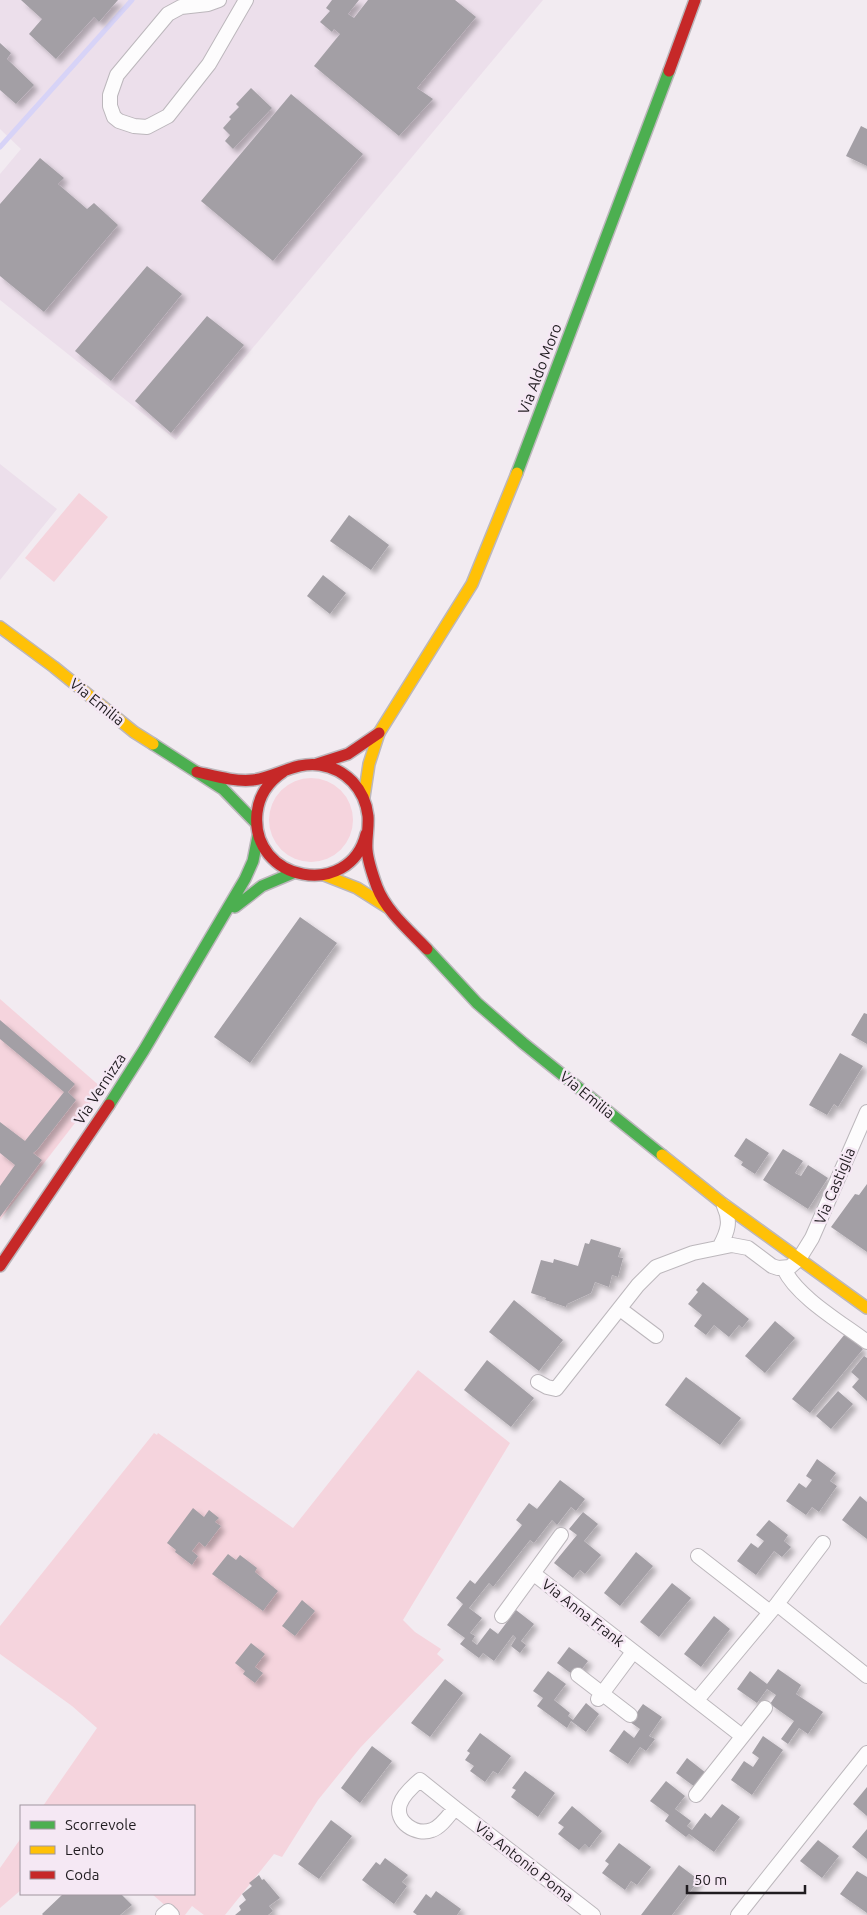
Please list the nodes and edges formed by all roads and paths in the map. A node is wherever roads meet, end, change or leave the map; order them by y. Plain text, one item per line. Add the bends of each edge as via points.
1 (219, 0) edge
2 (246, 0) edge
3 (695, 0) edge
4 (0, 627) edge
5 (379, 733) junction
6 (317, 764) junction
7 (289, 769) junction
8 (197, 772) junction
9 (364, 798) junction
10 (256, 823) junction
11 (366, 834) junction
12 (258, 836) junction
13 (293, 873) junction
14 (324, 875) junction
15 (392, 911) junction
16 (218, 924) junction
17 (867, 1112) edge
18 (722, 1202) junction
19 (720, 1246) junction
20 (799, 1259) junction
21 (0, 1266) edge
22 (784, 1269) junction
23 (864, 1302) edge
24 (620, 1309) junction
25 (656, 1336) dead end
26 (867, 1342) edge
27 (538, 1382) dead end
28 (561, 1535) dead end
29 (823, 1543) dead end
30 (698, 1556) dead end
31 (534, 1574) junction
32 (774, 1608) junction
33 (502, 1616) dead end
34 (633, 1652) junction
35 (578, 1675) dead end
36 (867, 1676) edge
37 (600, 1696) junction
38 (697, 1700) junction
39 (765, 1708) dead end
40 (630, 1715) dead end
41 (742, 1736) junction
42 (867, 1753) edge
43 (696, 1795) dead end
44 (455, 1808) dead end
45 (593, 1915) edge
46 (738, 1915) edge

1 - 2 street via 181,7 168,14 117,75 110,95 114,117 134,126 147,127 168,116 209,64
3 - 5 main road, Via Aldo Moro via 592,279 472,584
4 - 8 main road, Via Emilia via 134,732
5 - 6 main road, Via Aldo Moro via 348,754
5 - 9 main road, Via Aldo Moro via 364,782
6 - 7 main road, Via Emilia via 302,764
6 - 9 main road, Via Emilia via 345,774
7 - 8 main road, Via Emilia via 267,777 236,780
7 - 10 main road, Via Emilia via 268,785 261,797
8 - 10 main road, Via Emilia via 235,800
9 - 11 main road, Via Emilia via 368,816
10 - 12 main road, Via Emilia
11 - 14 main road, Via Emilia via 361,849 351,861
11 - 15 main road, Via Emilia via 372,872
12 - 13 main road, Via Emilia via 266,852
12 - 16 main road, Via Vernizza via 253,861
13 - 14 main road, Via Emilia
13 - 16 main road, Via Vernizza via 256,888
14 - 15 main road, Via Emilia via 358,887
15 - 18 main road, Via Emilia via 483,1008
16 - 21 main road, Via Vernizza via 139,1058
17 - 20 street, Via Castiglia via 816,1232
18 - 19 street via 729,1222
18 - 20 main road, Via Emilia
19 - 22 street via 740,1245 772,1266
19 - 24 street via 656,1267
20 - 22 street
20 - 23 main road, Via Emilia
22 - 26 street via 800,1291
24 - 25 street
24 - 27 street via 556,1389
28 - 31 street, Via Anna Frank
29 - 32 street
30 - 32 street
31 - 33 street, Via Anna Frank
31 - 34 street, Via Anna Frank
32 - 36 street
32 - 38 street
34 - 37 street, Via Anna Frank
34 - 38 street, Via Anna Frank
35 - 37 street
37 - 40 street
38 - 41 street, Via Anna Frank
39 - 41 street
41 - 43 street
42 - 46 street
44 - 45 street, Via Antonio Poma

